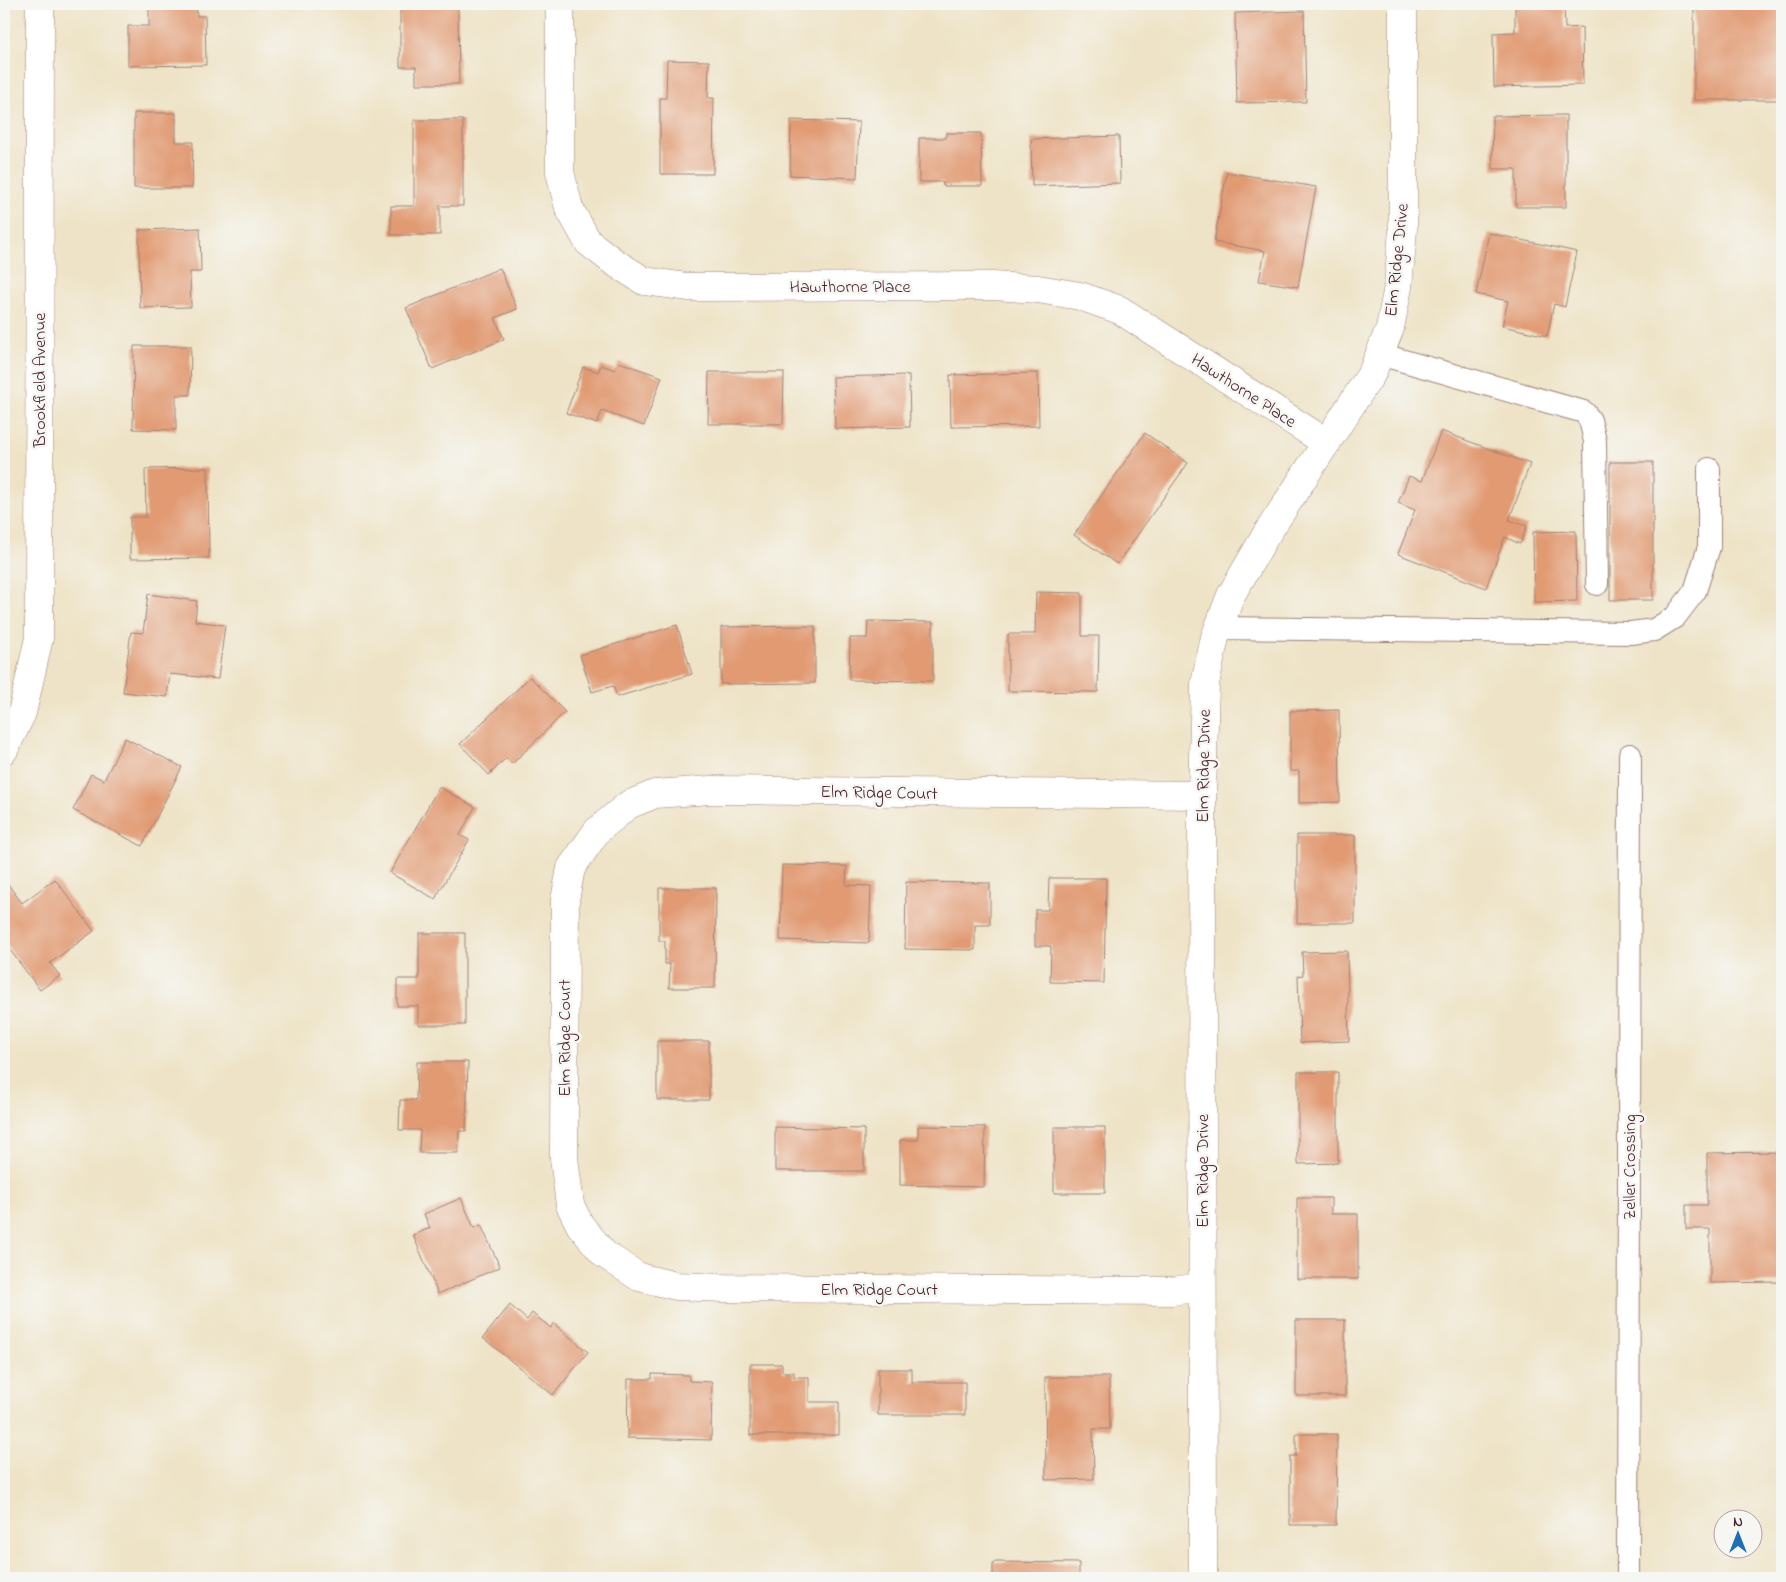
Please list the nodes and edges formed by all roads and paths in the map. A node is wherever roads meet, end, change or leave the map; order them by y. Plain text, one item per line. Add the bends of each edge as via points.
1 (40, 4) edge
2 (560, 4) edge
3 (1403, 4) edge
4 (1379, 354) junction
5 (1327, 443) junction
6 (1708, 470) dead end
7 (1597, 584) dead end
8 (1218, 628) junction
9 (4, 750) edge
10 (1630, 755) dead end
11 (1202, 795) junction
12 (1202, 1287) junction
13 (1203, 1578) edge
14 (1628, 1578) edge

1 - 9 street, Brookfield Avenue via 39,638 22,713
2 - 5 street, Hawthorne Place via 560,172 569,208 588,242 644,280 688,287 993,286 1080,296 1120,310
3 - 4 street, Elm Ridge Drive via 1403,230 1398,287 1390,328
4 - 5 street, Elm Ridge Drive via 1372,373
4 - 7 lane via 1584,412 1590,420 1595,441
5 - 8 street, Elm Ridge Drive via 1266,535 1231,595
6 - 8 lane via 1710,547 1695,591 1675,617 1654,630 1631,633
8 - 11 street, Elm Ridge Drive via 1205,684
10 - 14 lane, Zeller Crossing
11 - 12 street, Elm Ridge Drive
11 - 12 street, Elm Ridge Court via 711,790 655,794 628,805 597,830 571,868 565,900 564,1138 570,1205 580,1225 604,1254 639,1277 676,1286 1172,1291
12 - 13 street, Elm Ridge Drive

